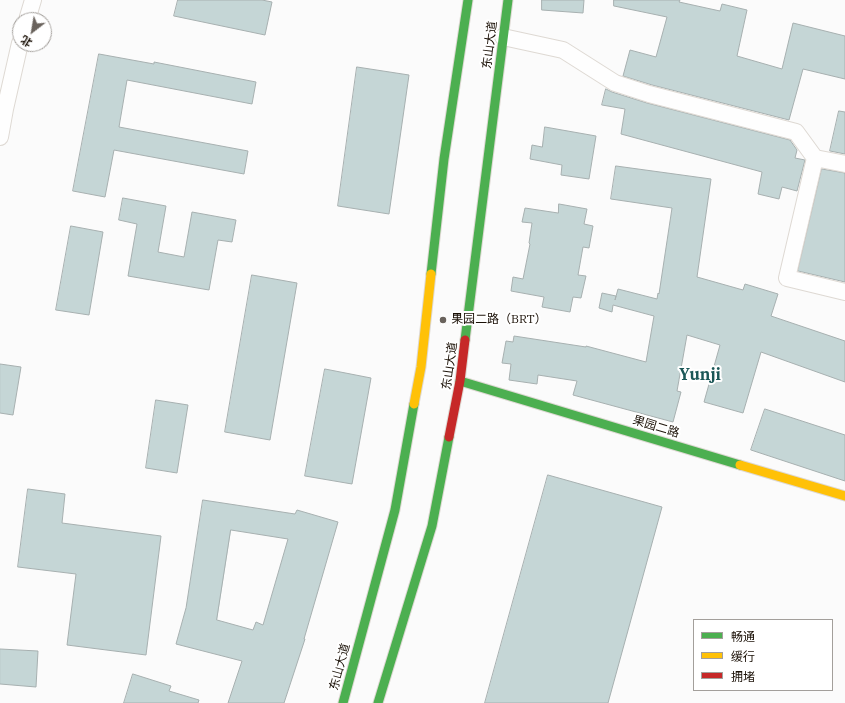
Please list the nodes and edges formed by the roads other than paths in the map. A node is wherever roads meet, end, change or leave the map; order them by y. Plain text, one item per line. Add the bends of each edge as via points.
1 (33, 0) edge
2 (468, 0) edge
3 (508, 0) edge
4 (29, 12) edge
5 (503, 37) junction
6 (18, 52) edge
7 (0, 137) edge
8 (815, 158) junction
9 (845, 164) edge
10 (845, 292) edge
11 (460, 381) junction
12 (845, 496) edge
13 (343, 703) edge
14 (378, 703) edge

1 - 4 street
2 - 13 main road, 东山大道 via 444,159 419,375 395,510
3 - 5 main road, 东山大道
5 - 8 street via 563,50 615,83 796,132
5 - 11 main road, 东山大道
6 - 7 street
8 - 9 street
8 - 10 street via 787,278
11 - 12 main road, 果园二路
11 - 14 main road, 东山大道 via 432,526

